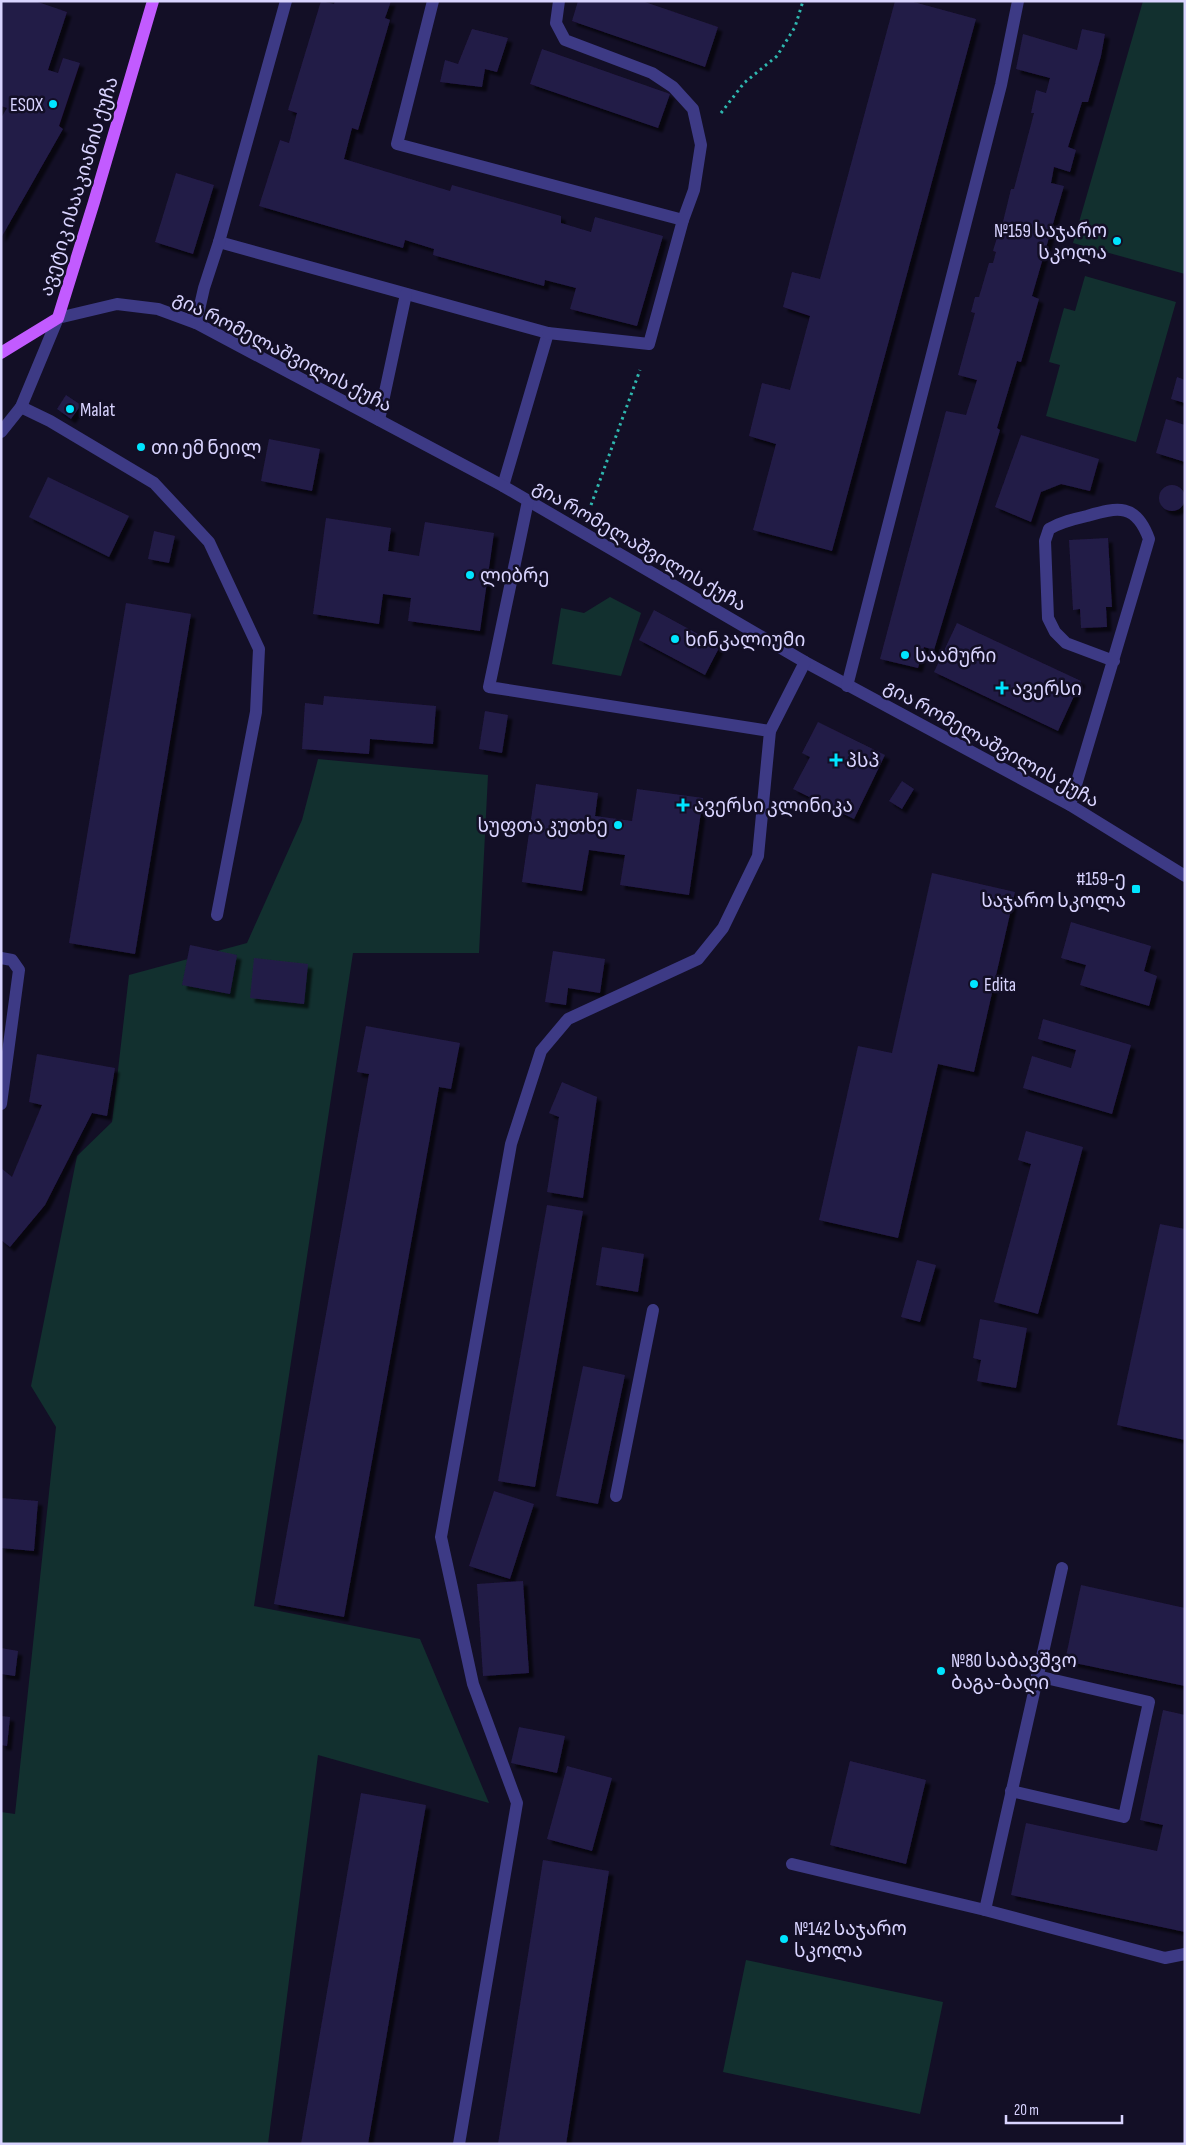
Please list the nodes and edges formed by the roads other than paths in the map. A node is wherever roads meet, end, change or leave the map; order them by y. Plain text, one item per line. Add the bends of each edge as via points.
1 (153, 1) edge
2 (286, 1) edge
3 (433, 1) edge
4 (559, 1) edge
5 (1018, 1) edge
6 (683, 220) junction
7 (219, 242) junction
8 (406, 294) junction
9 (58, 318) junction
10 (196, 324) junction
11 (548, 333) junction
12 (1, 353) edge
13 (22, 408) junction
14 (379, 420) junction
15 (1, 432) edge
16 (503, 486) junction
17 (528, 501) junction
18 (1114, 661) junction
19 (805, 662) junction
20 (847, 686) junction
21 (770, 731) junction
22 (1070, 806) junction
23 (1185, 876) edge
24 (217, 915) dead end
25 (1, 958) edge
26 (1, 1104) edge
27 (653, 1310) dead end
28 (616, 1496) dead end
29 (1062, 1568) dead end
30 (1037, 1676) junction
31 (1011, 1791) junction
32 (792, 1864) dead end
33 (985, 1910) junction
34 (1185, 1954) edge
35 (459, 2144) edge

1 - 9 main road, ავეტიკ ისააკიანის ქუჩა
2 - 7 street
3 - 6 street via 397,144
4 - 6 street via 556,24 565,40 652,73 673,87 693,109 701,145 694,190
5 - 20 street via 1001,85
6 - 11 street via 649,344
7 - 8 street
7 - 10 street
8 - 11 street
8 - 14 street
9 - 10 street, გია რომელაშვილის ქუჩა via 117,304 158,309
9 - 12 main road, ავეტიკ ისააკიანის ქუჩა
9 - 13 street
10 - 14 street, გია რომელაშვილის ქუჩა
11 - 16 street
13 - 15 street
13 - 24 street via 50,421 154,483 209,542 258,649 256,712
14 - 16 street, გია რომელაშვილის ქუჩა
16 - 17 street, გია რომელაშვილის ქუჩა
17 - 19 street, გია რომელაშვილის ქუჩა
17 - 21 street via 489,687
18 - 18 street via 1066,643 1055,632 1048,618 1045,541 1050,529 1059,523 1114,508 1126,510 1136,517 1149,539
18 - 22 street
19 - 20 street, გია რომელაშვილის ქუჩა
19 - 21 street
20 - 22 street, გია რომელაშვილის ქუჩა
21 - 35 street via 758,856 723,928 698,959 568,1019 541,1051 511,1144 441,1537 473,1684 517,1803
22 - 23 street, გია რომელაშვილის ქუჩა
25 - 26 street via 12,960 19,970
27 - 28 street
29 - 30 street
30 - 31 street
30 - 31 street via 1149,1702 1124,1817
31 - 33 street
32 - 33 street
33 - 34 street via 1165,1958

